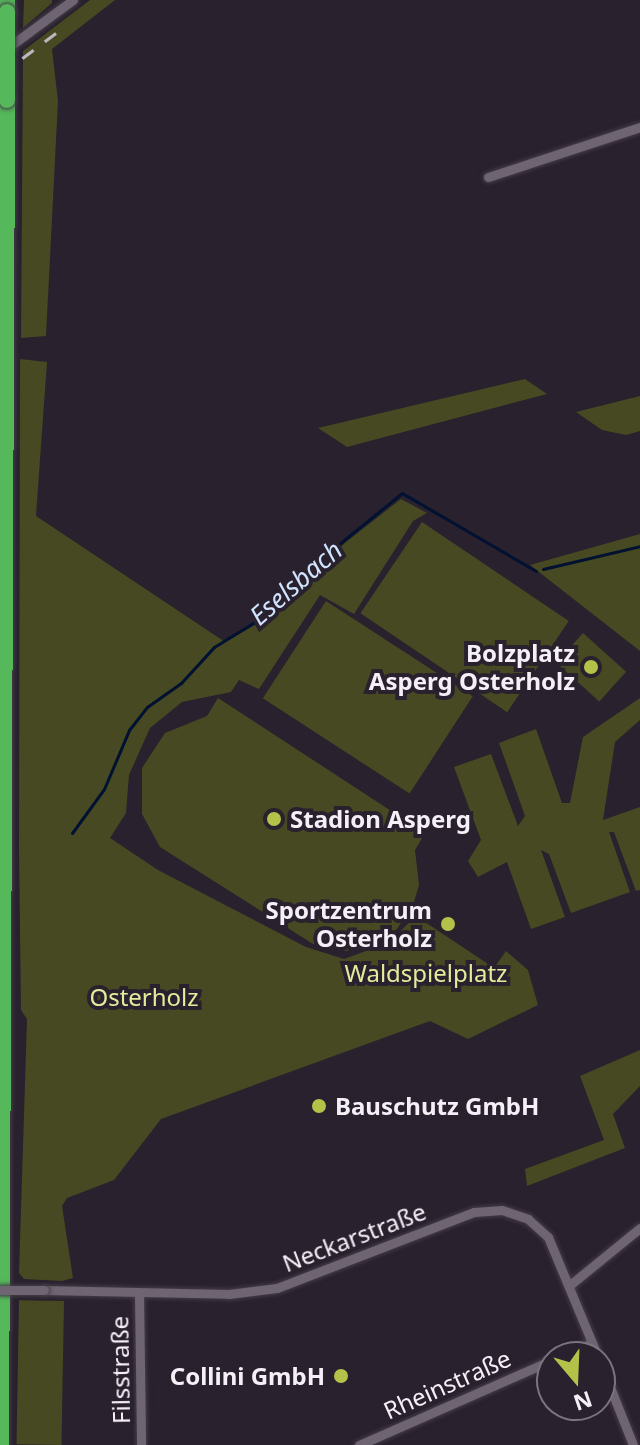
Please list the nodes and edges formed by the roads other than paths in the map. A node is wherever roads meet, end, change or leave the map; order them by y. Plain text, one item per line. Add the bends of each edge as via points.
1 (73, 0) edge
2 (7, 6) edge
3 (0, 54) edge
4 (640, 127) edge
5 (488, 177) dead end
6 (640, 1228) edge
7 (570, 1285) junction
8 (0, 1290) edge
9 (139, 1294) junction
10 (591, 1341) edge
11 (536, 1367) edge
12 (616, 1408) edge
13 (629, 1444) edge
14 (1, 1445) edge
15 (141, 1445) edge
16 (359, 1445) edge

1 - 3 street
2 - 14 highway, bridge
4 - 5 street
6 - 7 street
7 - 9 street, Neckarstraße via 548,1237 528,1219 502,1210 474,1212 277,1288
7 - 10 street
8 - 9 street, Neckarstraße, bridge
9 - 15 street, Filsstraße
11 - 16 street, Rheinstraße
12 - 13 street

